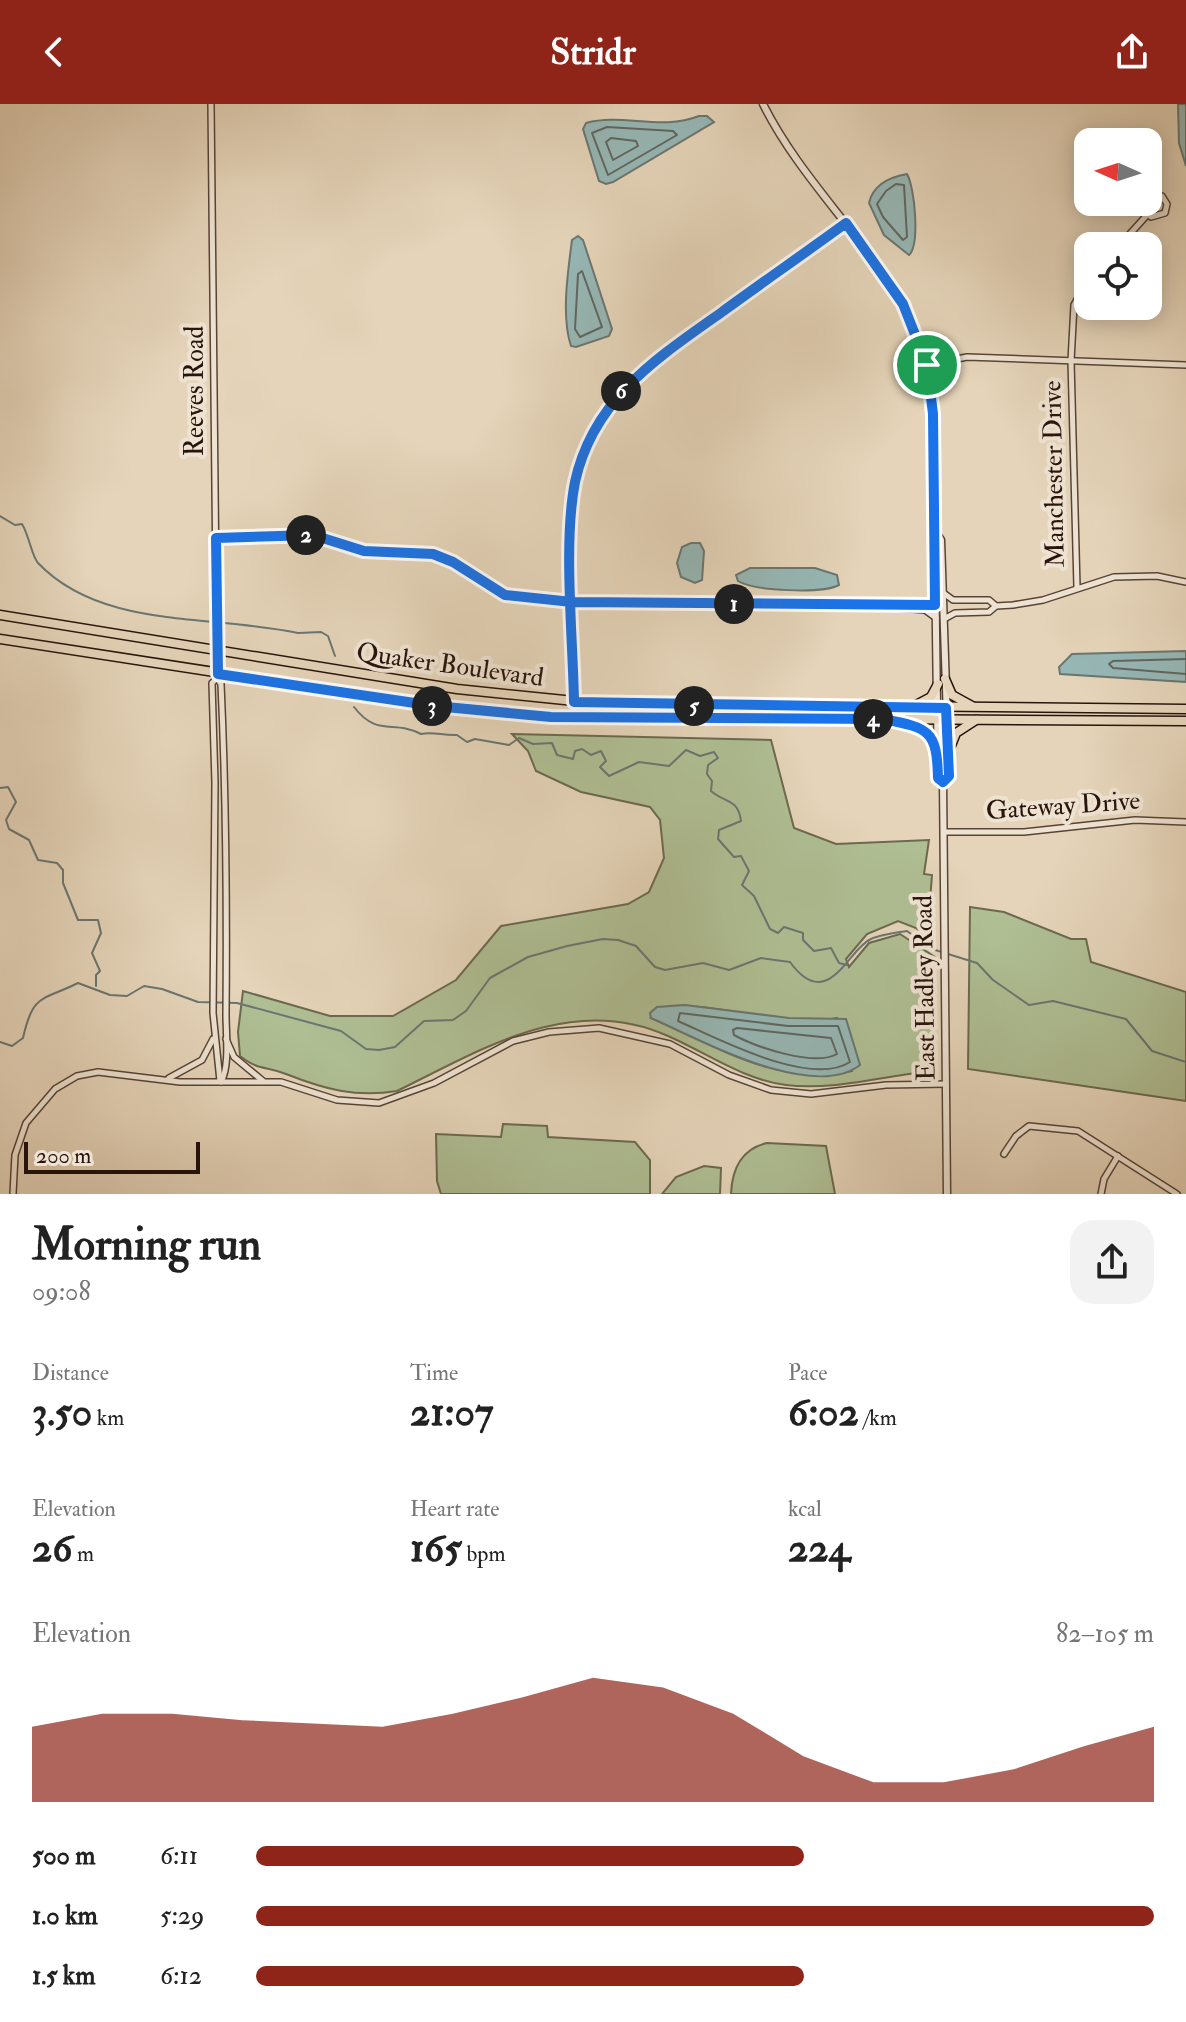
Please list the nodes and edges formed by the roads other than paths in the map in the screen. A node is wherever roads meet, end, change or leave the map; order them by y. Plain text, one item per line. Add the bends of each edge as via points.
1 (211, 104) edge
2 (763, 104) edge
3 (1146, 216) edge
4 (846, 223) junction
5 (1132, 232) edge
6 (1074, 305) edge
7 (1071, 361) junction
8 (927, 365) junction
9 (1186, 365) edge
10 (935, 531) junction
11 (216, 538) junction
12 (1186, 582) edge
13 (1077, 587) junction
14 (942, 592) junction
15 (572, 602) junction
16 (938, 605) junction
17 (886, 606) junction
18 (996, 606) junction
19 (0, 615) edge
20 (940, 618) junction
21 (0, 639) edge
22 (218, 650) junction
23 (218, 676) junction
24 (941, 682) junction
25 (574, 702) junction
26 (909, 707) junction
27 (942, 708) junction
28 (976, 708) junction
29 (1186, 709) edge
30 (574, 718) junction
31 (883, 719) junction
32 (942, 720) junction
33 (976, 720) junction
34 (1186, 721) edge
35 (938, 748) junction
36 (948, 753) junction
37 (943, 782) junction
38 (1186, 822) edge
39 (944, 832) junction
40 (214, 1030) junction
41 (226, 1038) junction
42 (166, 1080) junction
43 (220, 1082) junction
44 (264, 1082) junction
45 (946, 1084) junction
46 (1004, 1154) dead end
47 (1118, 1156) junction
48 (13, 1194) edge
49 (947, 1194) edge
50 (1101, 1194) edge
51 (1177, 1194) edge

1 - 11 street, Reeves Road
2 - 4 street, East Hadley Road
3 - 5 street
4 - 8 street, East Hadley Road via 903,304
4 - 15 street via 642,370 609,406 587,445 575,482
6 - 7 street, Manchester Drive
7 - 8 street via 967,357
7 - 9 street
7 - 13 street, Manchester Drive
8 - 10 street, East Hadley Road
10 - 14 street, East Hadley Road via 941,540
10 - 16 street, East Hadley Road
11 - 15 street via 313,535 364,551 433,554 505,595
11 - 22 street, Reeves Road
12 - 13 street via 1140,575
13 - 18 street via 1027,604
14 - 16 street, East Hadley Road
14 - 18 street via 953,600 989,600
15 - 17 street
15 - 25 street
16 - 17 street
16 - 20 street, East Hadley Road
17 - 20 street via 925,610
18 - 20 street via 989,612
19 - 22 main road, Quaker Boulevard
20 - 24 street, East Hadley Road
21 - 23 main road, Quaker Boulevard
22 - 23 street, Reeves Road
22 - 25 main road, Quaker Boulevard via 457,689
23 - 30 main road, Quaker Boulevard via 435,706
23 - 40 street, Reeves Road via 212,683
23 - 41 street, Reeves Road via 225,790
24 - 26 main road via 931,697
24 - 27 street, East Hadley Road
24 - 28 main road
25 - 26 main road, Quaker Boulevard
25 - 30 street
26 - 27 main road, Quaker Boulevard
27 - 28 main road, Quaker Boulevard
27 - 32 street, East Hadley Road
28 - 29 main road, Quaker Boulevard
30 - 31 main road, Quaker Boulevard
31 - 32 main road, Quaker Boulevard
31 - 35 main road via 922,727
32 - 33 main road, Quaker Boulevard
32 - 35 street, East Hadley Road
32 - 36 street, East Hadley Road
33 - 34 main road, Quaker Boulevard
33 - 36 main road via 956,733
35 - 37 street, East Hadley Road via 938,778
36 - 37 street, East Hadley Road via 949,776
37 - 39 street, East Hadley Road
38 - 39 street, Gateway Drive via 1135,820 1024,832
39 - 45 street, East Hadley Road
40 - 42 street via 202,1060
40 - 43 street, Reeves Road
41 - 43 street, Reeves Road via 225,1075
41 - 44 street via 234,1057
42 - 43 street
42 - 48 street via 98,1072 77,1076 55,1089 18,1141
43 - 44 street
44 - 45 street via 348,1102 379,1103 424,1087 513,1041 599,1028 670,1044 771,1090 811,1094
45 - 49 street, East Hadley Road
46 - 47 street via 1020,1131 1039,1125 1078,1131
47 - 50 street
47 - 51 street

